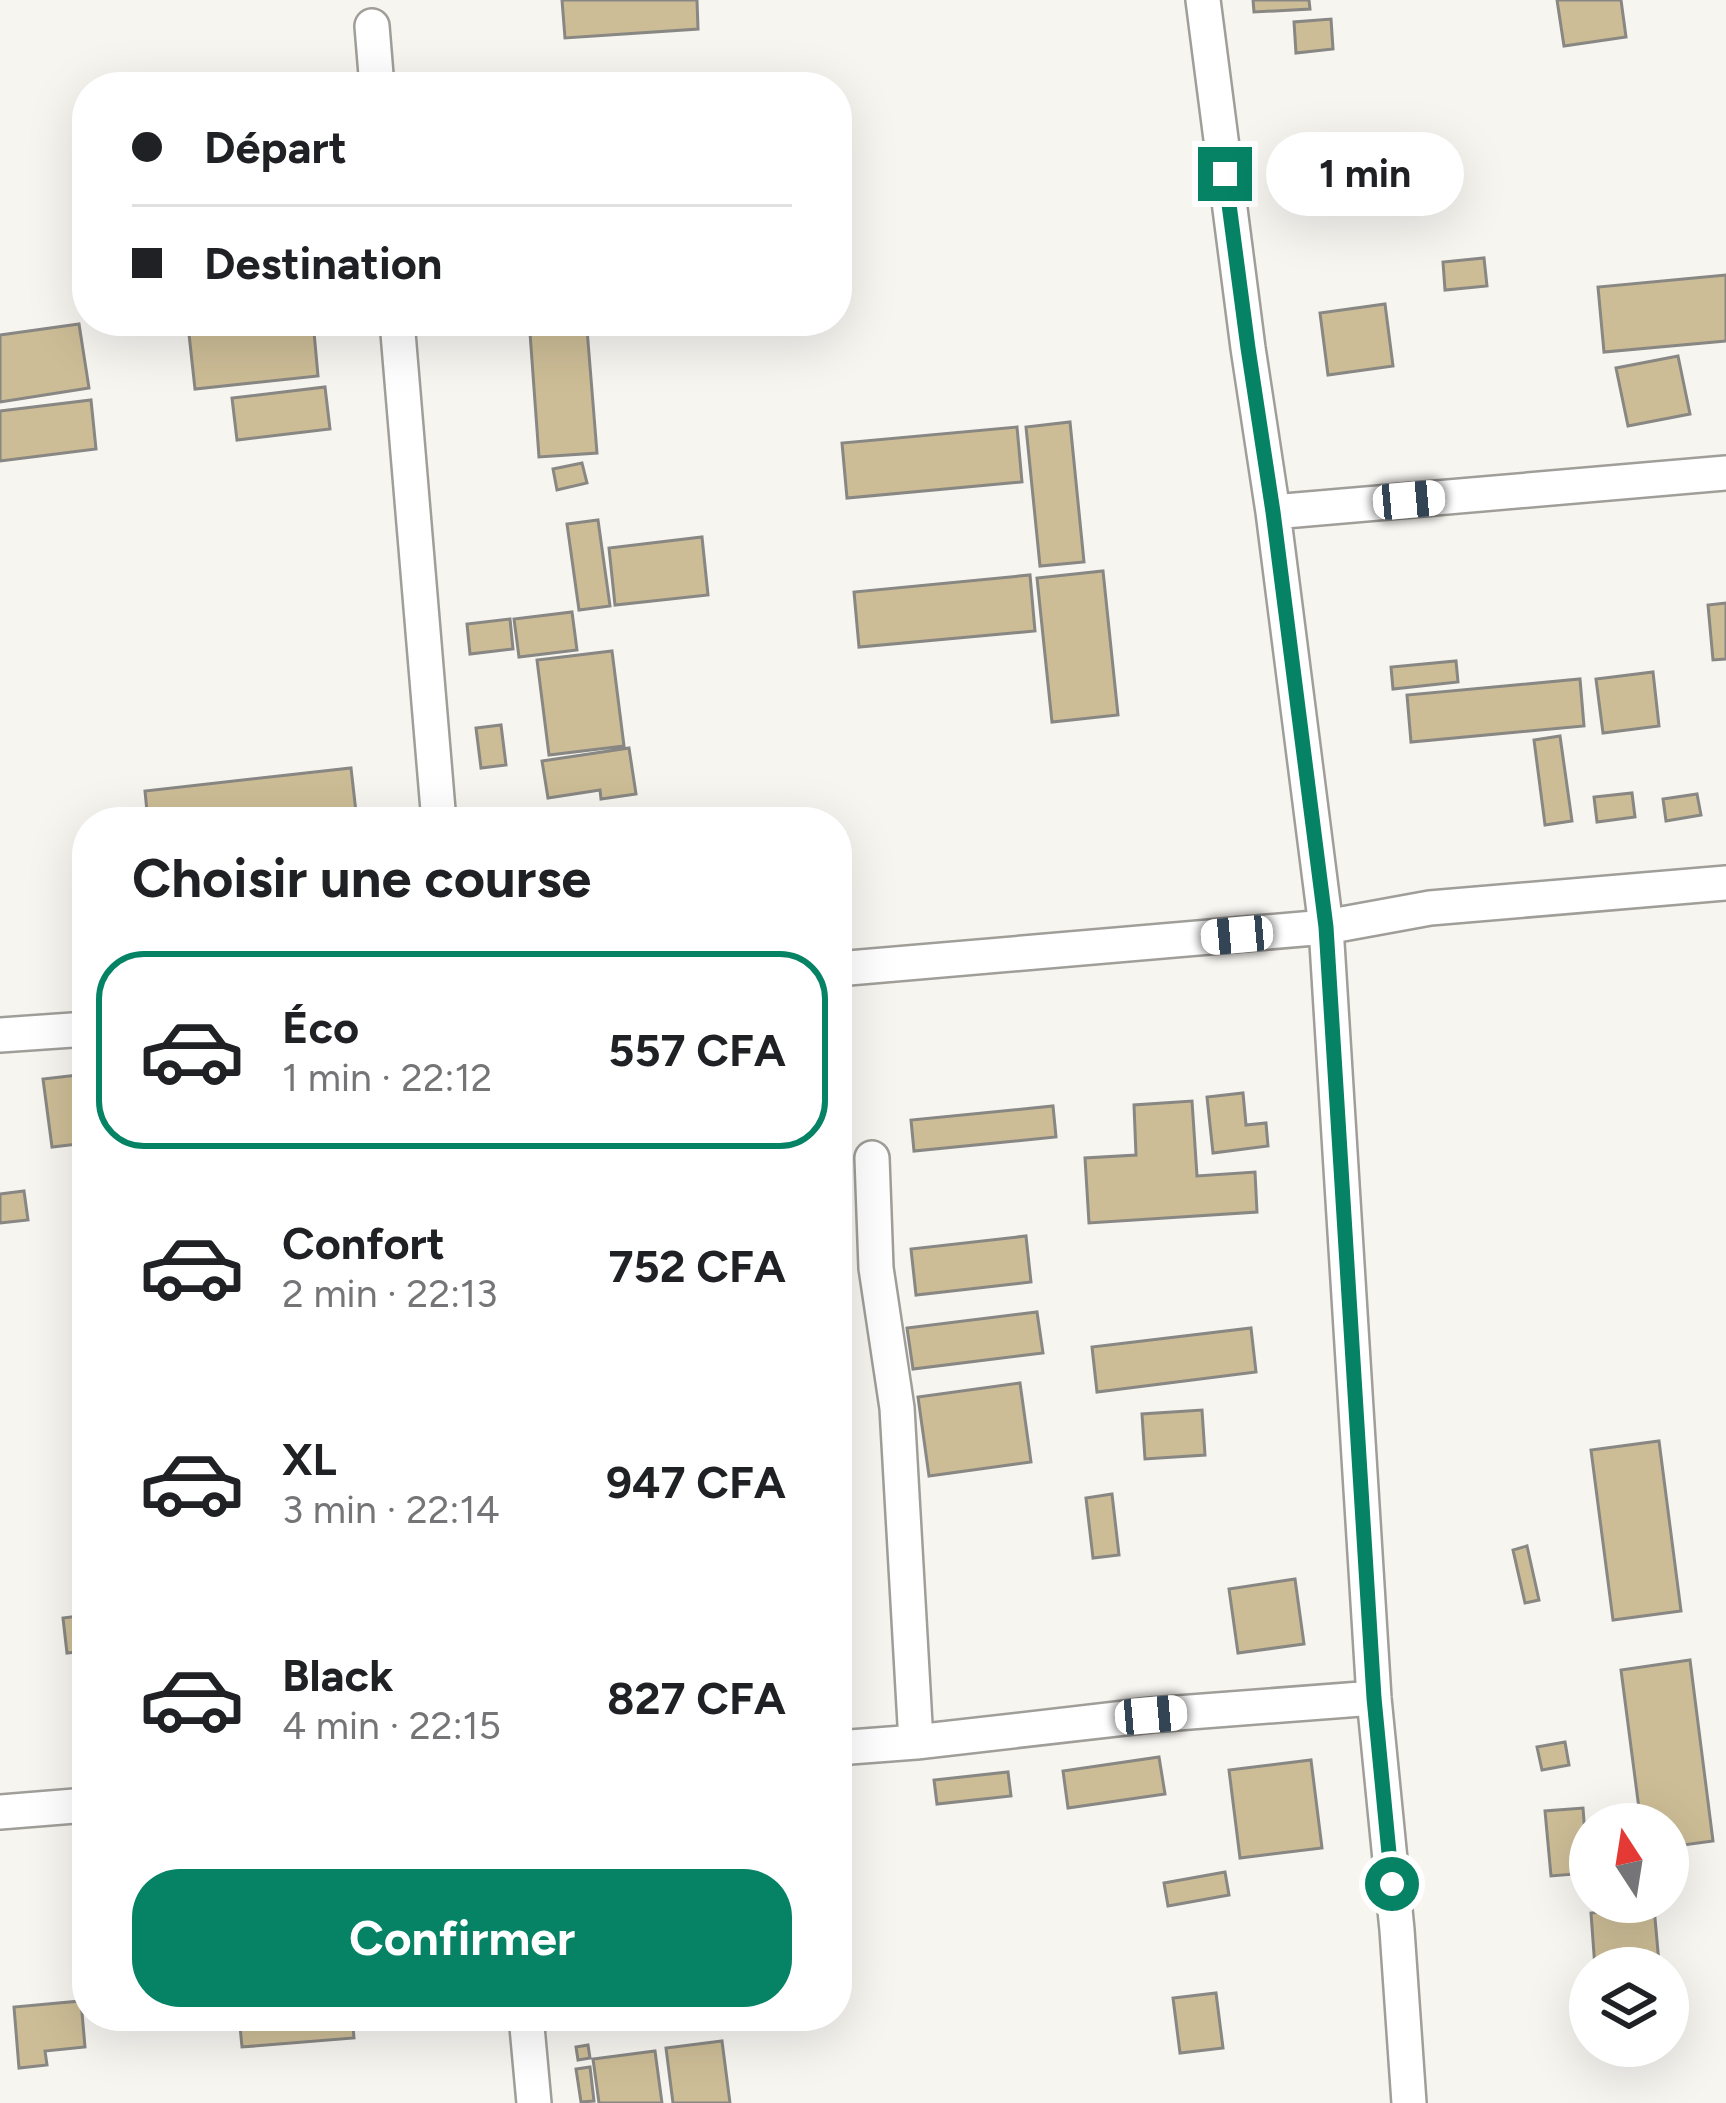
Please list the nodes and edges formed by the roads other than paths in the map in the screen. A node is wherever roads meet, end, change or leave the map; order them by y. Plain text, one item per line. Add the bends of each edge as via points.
1 (1203, 0) edge
2 (372, 26) dead end
3 (376, 72) edge
4 (398, 336) edge
5 (1726, 472) edge
6 (1273, 512) junction
7 (438, 807) edge
8 (1726, 883) edge
9 (1326, 927) junction
10 (852, 968) edge
11 (72, 1030) edge
12 (0, 1035) edge
13 (872, 1158) dead end
14 (1374, 1698) junction
15 (916, 1742) junction
16 (852, 1747) edge
17 (72, 1806) edge
18 (0, 1812) edge
19 (527, 2031) edge
20 (534, 2103) edge
21 (1408, 2103) edge

1 - 6 street
2 - 3 street
4 - 7 street
5 - 6 street
6 - 9 street
8 - 9 street via 1430,908
9 - 10 street
9 - 14 street
11 - 12 street
13 - 15 street via 876,1268 897,1408
14 - 15 street
14 - 21 street
15 - 16 street
17 - 18 street
19 - 20 street

